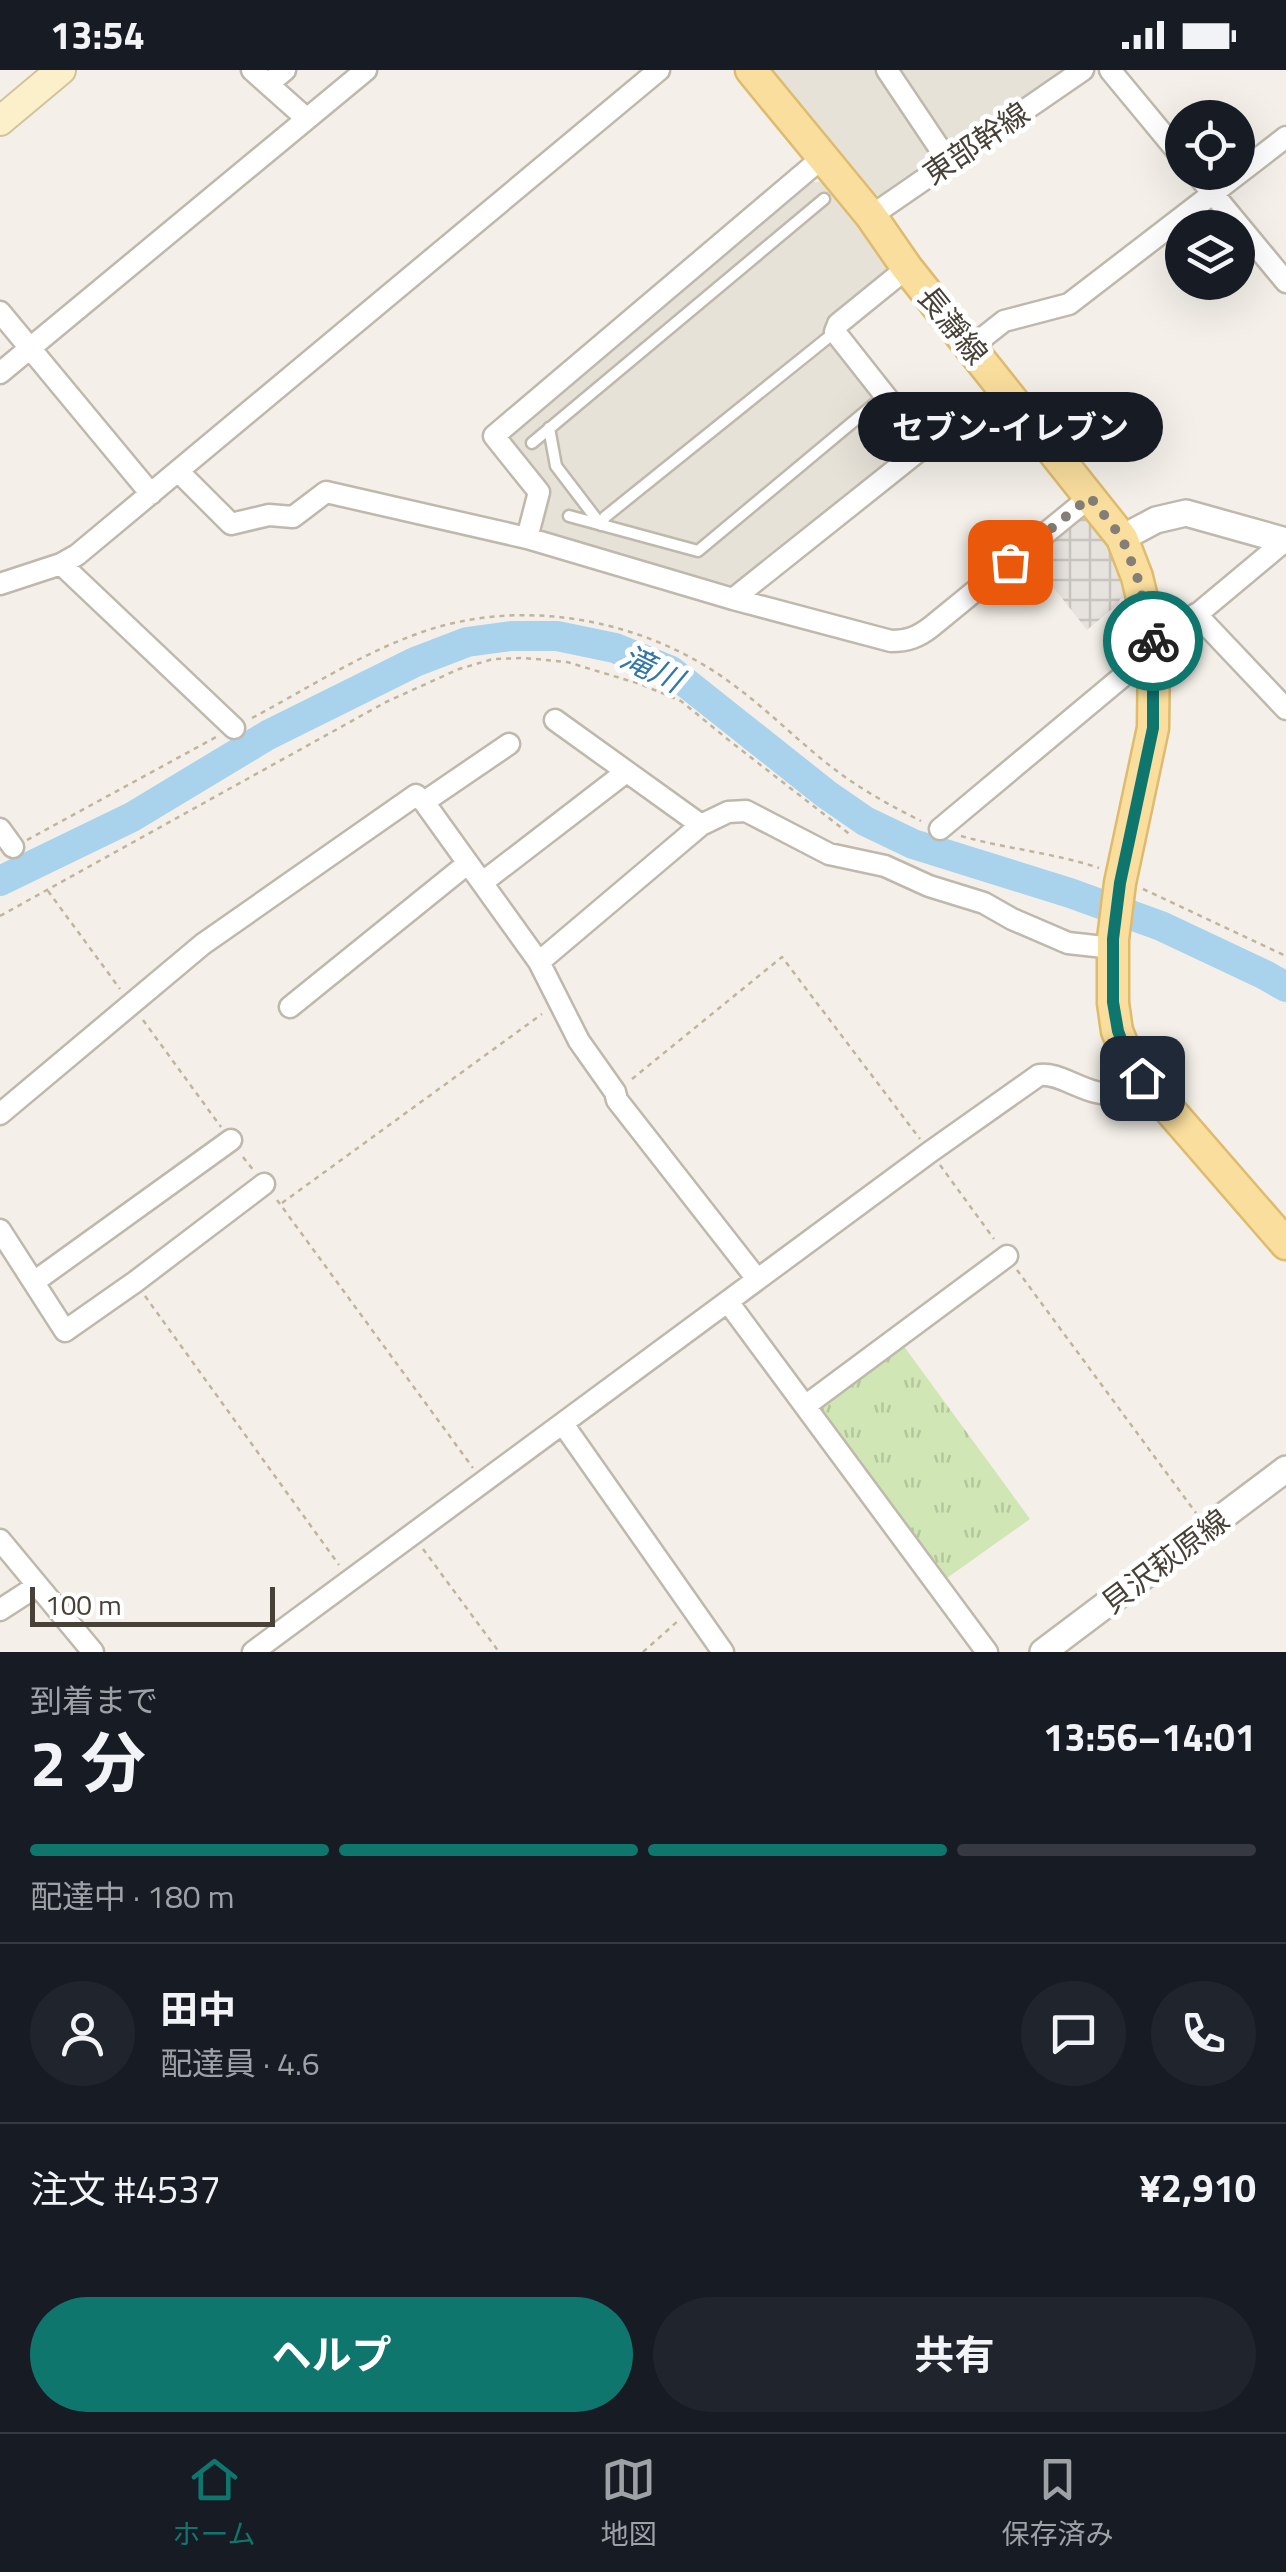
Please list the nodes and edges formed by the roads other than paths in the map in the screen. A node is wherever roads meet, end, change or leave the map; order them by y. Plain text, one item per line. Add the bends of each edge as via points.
1 (62, 70) edge
2 (285, 70) edge
3 (366, 70) edge
4 (659, 70) edge
5 (751, 70) edge
6 (1083, 70) edge
7 (1110, 70) edge
8 (894, 72) edge
9 (260, 77) edge
10 (307, 118) junction
11 (0, 121) edge
12 (1165, 136) edge
13 (1286, 137) edge
14 (822, 158) junction
15 (948, 161) junction
16 (1210, 190) edge
17 (1213, 194) junction
18 (824, 198) dead end
19 (773, 200) junction
20 (871, 216) junction
21 (794, 224) junction
22 (907, 268) junction
23 (1286, 282) edge
24 (0, 312) edge
25 (633, 318) junction
26 (835, 332) junction
27 (653, 341) junction
28 (971, 347) junction
29 (30, 348) junction
30 (0, 373) edge
31 (885, 395) junction
32 (549, 428) junction
33 (532, 442) dead end
34 (178, 471) junction
35 (150, 494) junction
36 (1090, 497) junction
37 (569, 516) dead end
38 (601, 525) junction
39 (527, 538) junction
40 (1122, 538) junction
41 (1286, 540) edge
42 (61, 564) junction
43 (0, 584) edge
44 (733, 598) junction
45 (1196, 614) junction
46 (1154, 648) junction
47 (1286, 708) edge
48 (555, 720) dead end
49 (234, 728) road end
50 (510, 744) dead end
51 (626, 772) junction
52 (424, 802) junction
53 (700, 825) junction
54 (940, 828) road end
55 (0, 829) edge
56 (13, 847) road end
57 (467, 864) junction
58 (484, 882) junction
59 (1113, 943) junction
60 (539, 962) junction
61 (290, 1007) dead end
62 (1142, 1078) junction
63 (0, 1114) edge
64 (230, 1140) dead end
65 (264, 1184) dead end
66 (0, 1230) edge
67 (1282, 1233) edge
68 (1007, 1256) road end
69 (757, 1279) junction
70 (34, 1282) junction
71 (728, 1302) junction
72 (805, 1406) junction
73 (564, 1424) junction
74 (1286, 1470) edge
75 (0, 1540) edge
76 (37, 1586) junction
77 (0, 1610) edge
78 (93, 1652) edge
79 (253, 1652) edge
80 (723, 1652) edge
81 (987, 1652) edge
82 (1043, 1652) edge

1 - 11 main road
2 - 9 street
3 - 10 street
4 - 34 street
5 - 14 main road, 長瀞線
6 - 15 street, 東部幹線
7 - 12 street
8 - 15 street
9 - 10 street
10 - 29 street
13 - 17 street
14 - 19 street
14 - 20 main road, 長瀞線
15 - 20 street, 東部幹線
16 - 17 street
17 - 23 street
17 - 28 street via 1069,304 1004,321
18 - 21 lane
19 - 21 lane
19 - 25 street
20 - 22 main road, 長瀞線
21 - 27 lane
22 - 26 street
22 - 28 main road, 長瀞線
24 - 29 street
25 - 27 lane
25 - 39 street via 494,436 539,492
26 - 31 street
26 - 38 lane
27 - 32 lane
28 - 36 main road, 長瀞線
29 - 30 street
29 - 35 street
31 - 38 lane via 698,551
31 - 44 street via 925,446
32 - 33 lane
32 - 38 lane via 556,466
34 - 35 street
34 - 39 street via 231,524 292,516 326,492
35 - 42 street
36 - 40 main road, 長瀞線
36 - 44 street via 918,637 891,641
37 - 38 lane
39 - 44 street
40 - 41 street via 1186,513
40 - 46 main road, 長瀞線
41 - 45 street
42 - 43 street
42 - 49 street
45 - 46 street
45 - 47 street
46 - 54 street
46 - 59 main road, 長瀞線 via 1153,728
48 - 51 street
50 - 52 street
51 - 53 street
51 - 58 street
52 - 57 street
52 - 63 street via 416,795 203,944
53 - 59 street via 746,811 829,854 885,866 1068,943
53 - 60 street
55 - 56 street
57 - 58 street
57 - 61 street
58 - 60 street
59 - 62 main road via 1118,1031
60 - 69 street via 617,1100
62 - 67 main road
62 - 69 street via 1120,1092 1083,1090 1039,1075
64 - 70 street
65 - 70 street via 65,1330
66 - 70 street
68 - 72 street
69 - 71 street
71 - 72 street
71 - 73 street
72 - 81 street
73 - 79 street
73 - 80 street
74 - 82 street, 貝沢萩原線 via 1070,1640
75 - 76 street
76 - 77 street
76 - 78 street

